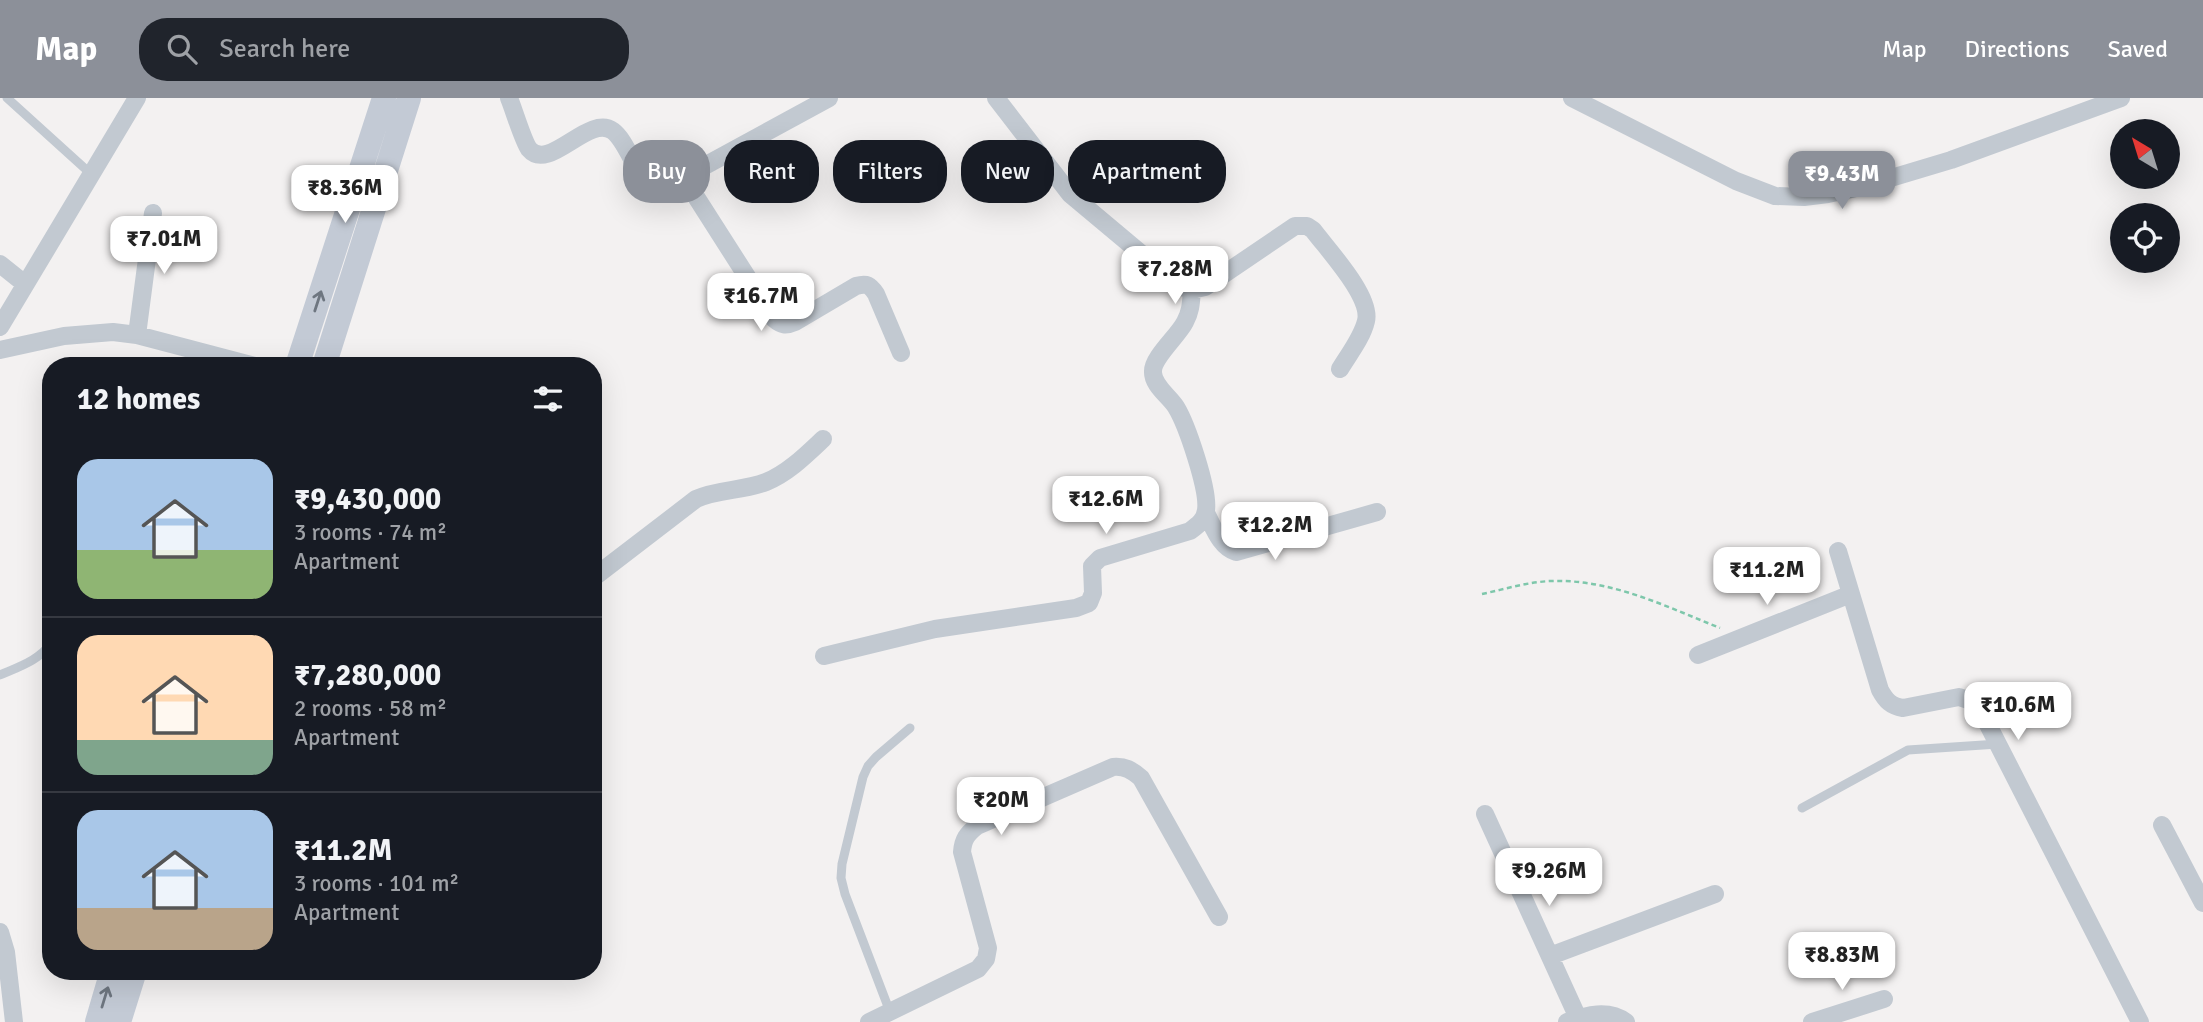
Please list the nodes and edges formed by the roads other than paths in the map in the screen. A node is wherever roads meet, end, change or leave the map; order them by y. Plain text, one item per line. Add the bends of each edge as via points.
1 (7, 98) edge
2 (137, 98) edge
3 (384, 98) edge
4 (409, 98) edge
5 (509, 98) edge
6 (829, 98) edge
7 (996, 98) edge
8 (1572, 98) edge
9 (2121, 98) edge
10 (623, 143) edge
11 (710, 164) edge
12 (91, 174) junction
13 (700, 203) edge
14 (153, 213) dead end
15 (0, 264) edge
16 (25, 284) junction
17 (1192, 290) junction
18 (0, 327) edge
19 (137, 335) junction
20 (0, 350) edge
21 (901, 353) dead end
22 (221, 357) edge
23 (300, 357) edge
24 (327, 357) edge
25 (1340, 369) dead end
26 (823, 439) dead end
27 (1377, 512) dead end
28 (1206, 513) junction
29 (1838, 551) dead end
30 (602, 571) edge
31 (1851, 594) junction
32 (42, 654) edge
33 (1698, 655) dead end
34 (824, 656) dead end
35 (0, 675) edge
36 (910, 728) dead end
37 (1998, 744) junction
38 (1802, 808) dead end
39 (1485, 814) dead end
40 (2162, 825) dead end
41 (1715, 894) dead end
42 (2203, 903) edge
43 (1219, 917) dead end
44 (0, 932) edge
45 (1550, 956) junction
46 (109, 980) edge
47 (132, 980) edge
48 (1884, 999) dead end
49 (890, 1012) junction
50 (1573, 1020) edge
51 (15, 1022) edge
52 (97, 1022) edge
53 (119, 1022) edge
54 (869, 1022) edge
55 (1626, 1022) edge
56 (1812, 1022) edge
57 (2140, 1022) edge

1 - 12 lane
2 - 12 street
23 -> 3 main road
4 - 24 main road
5 - 10 street via 529,149 537,154 559,149 599,127 609,128
6 - 11 street
7 - 17 street via 1084,208 1171,280
8 - 9 street via 1736,181 1775,196 1804,197 1861,187 1940,164
12 - 16 street
13 - 21 street via 780,324 795,322 865,283 877,294
14 - 19 street
15 - 16 street
16 - 18 street
17 - 25 street via 1205,287 1295,226 1307,226 1366,303 1362,332
17 - 28 street via 1185,323 1152,372 1181,416 1205,488
19 - 20 street via 90,332
19 - 22 street
26 - 30 street via 764,483 696,499
27 - 28 street via 1236,552 1227,549
28 - 34 street via 1190,531 1100,558 1091,566 1089,603 1076,608 926,630
29 - 31 street
31 - 33 street
31 - 37 street via 1886,701 1903,708 1966,698 1981,710
32 - 35 lane
36 - 49 lane via 868,766 841,878
37 - 38 lane via 1908,750
37 - 57 street
39 - 45 street
40 - 42 street
41 - 45 street
43 - 49 street via 1141,778 1123,766 1113,767 969,832 962,852 988,948 986,959 978,969
44 - 51 street
45 - 50 street
52 -> 46 main road
47 - 53 main road
48 - 56 street
49 - 54 street
50 - 55 street via 1600,1014

